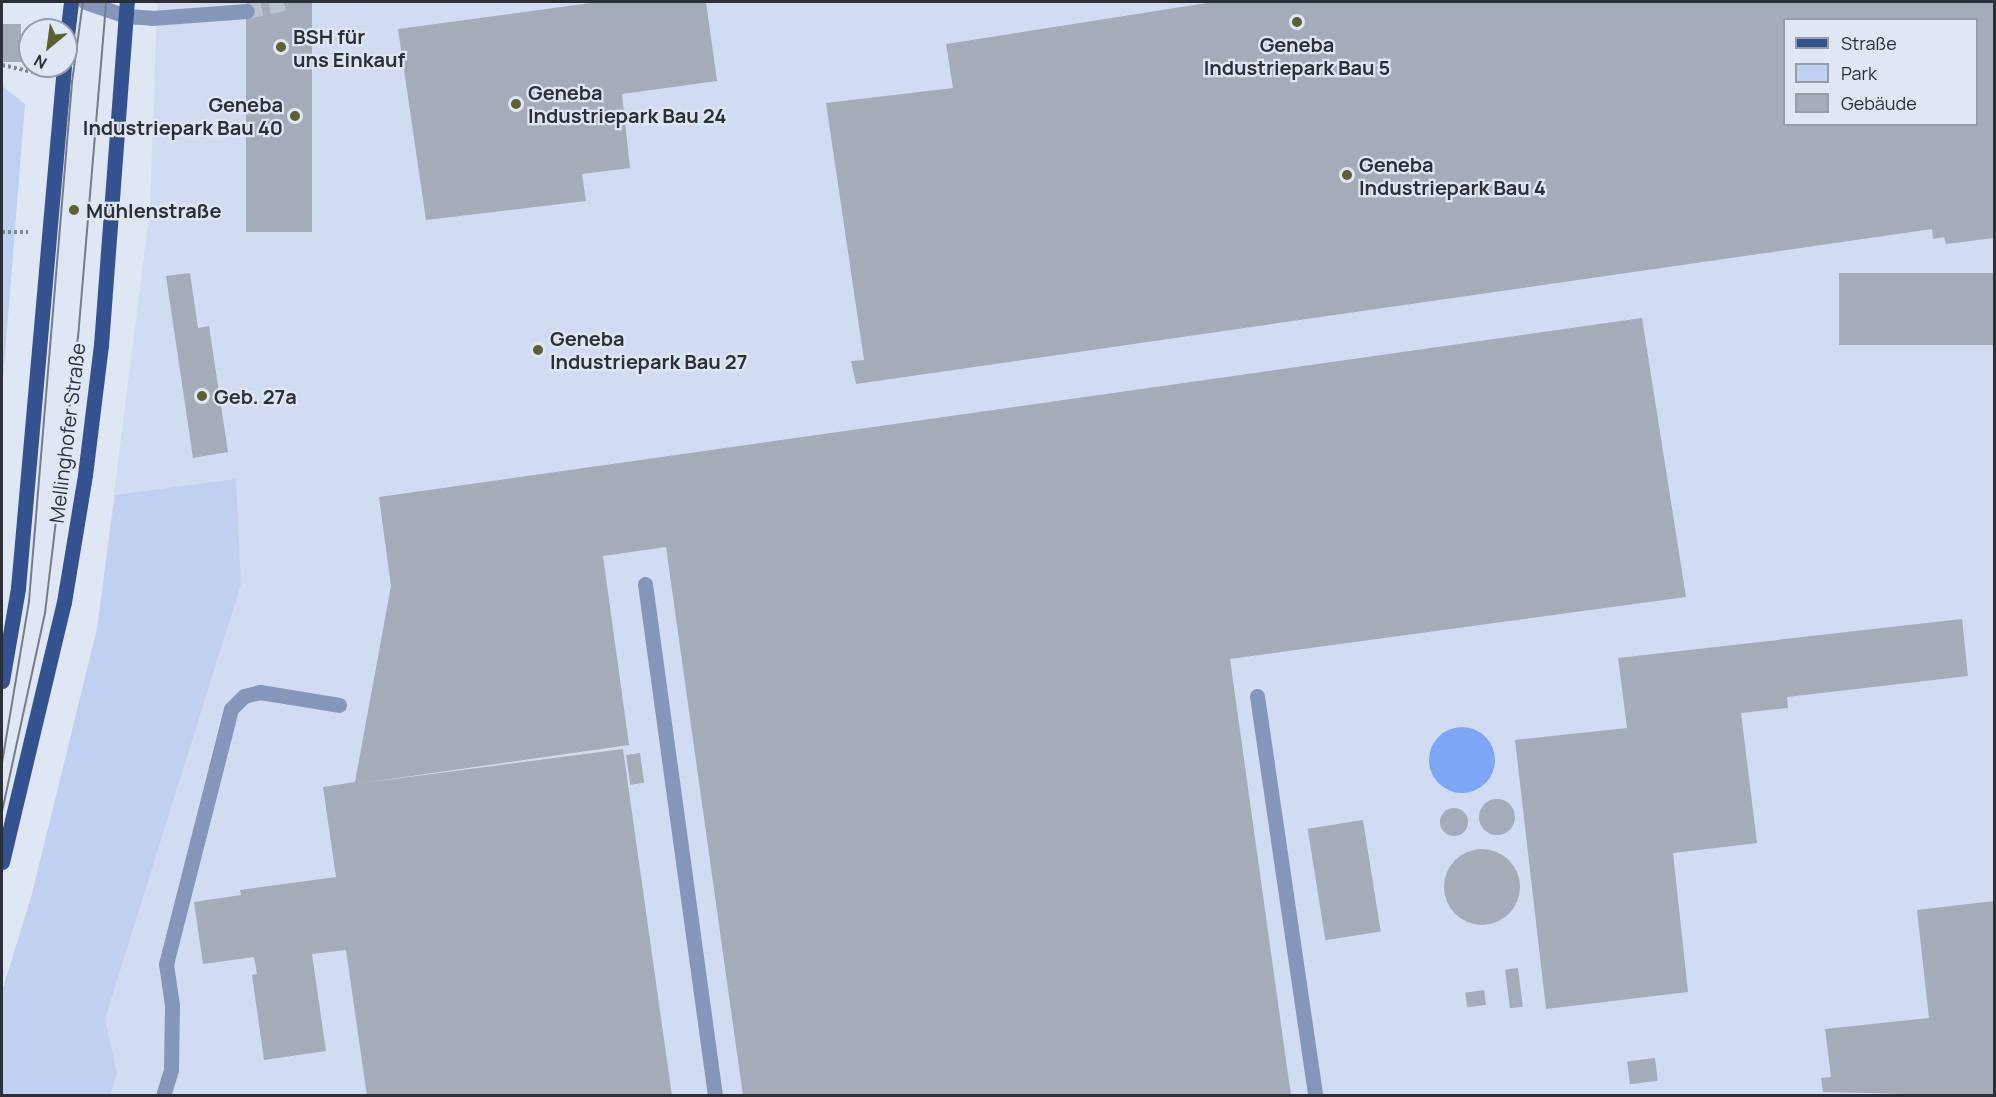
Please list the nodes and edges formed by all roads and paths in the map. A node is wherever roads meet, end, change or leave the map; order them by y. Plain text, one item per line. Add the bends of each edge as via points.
1 (71, 2) edge
2 (85, 2) edge
3 (126, 9) edge
4 (247, 11) tunnel mouth
5 (69, 18) edge
6 (63, 78) edge
7 (645, 584) dead end
8 (2, 681) edge
9 (1257, 696) dead end
10 (339, 705) dead end
11 (2, 862) edge
12 (163, 1095) edge
13 (715, 1095) edge
14 (1315, 1095) edge

1 - 5 main road
2 - 3 street
3 - 4 street via 174,19
3 - 11 main road, Mellinghofer Straße via 101,345 85,475 64,602
6 - 8 main road, Mellinghofer Straße via 18,588
7 - 13 street
9 - 14 street
10 - 12 street via 260,692 244,696 231,709 166,964 172,1005 171,1069

